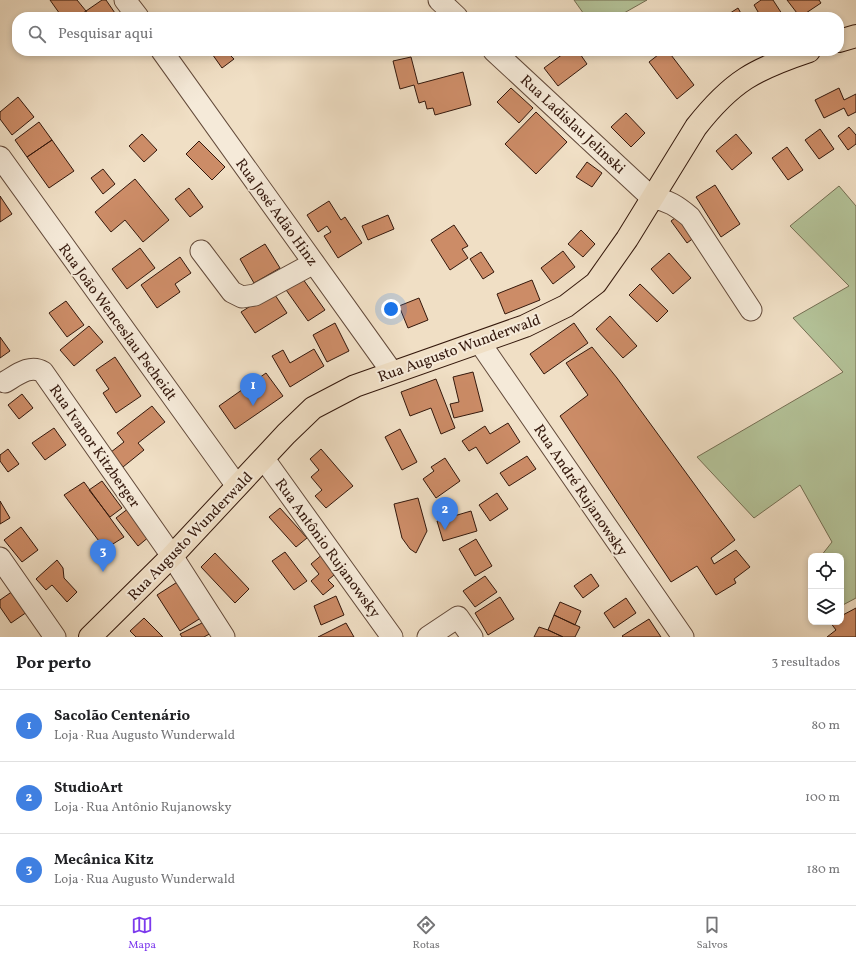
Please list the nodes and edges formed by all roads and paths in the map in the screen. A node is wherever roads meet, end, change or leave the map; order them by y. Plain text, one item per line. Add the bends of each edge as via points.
1 (125, 0) edge
2 (441, 1) edge
3 (134, 12) edge
4 (452, 12) edge
5 (856, 36) edge
6 (844, 40) edge
7 (166, 56) edge
8 (499, 56) edge
9 (794, 56) edge
10 (0, 157) edge
11 (652, 198) junction
12 (201, 251) dead end
13 (314, 263) junction
14 (751, 310) dead end
15 (480, 343) junction
16 (392, 372) junction
17 (5, 382) dead end
18 (264, 459) junction
19 (237, 486) junction
20 (172, 556) junction
21 (0, 558) edge
22 (55, 637) edge
23 (90, 637) edge
24 (224, 637) edge
25 (392, 637) edge
26 (428, 637) edge
27 (472, 637) edge
28 (683, 637) edge

1 - 3 street
2 - 4 street
5 - 6 main road
7 - 13 street, Rua José Adão Hinz
8 - 11 street, Rua Ladislau Jelinski
9 - 11 main road, Rua Augusto Wunderwald via 750,75 729,89 711,107
10 - 19 street, Rua João Wenceslau Pscheidt
11 - 14 street via 666,200 690,217
11 - 15 main road, Rua Augusto Wunderwald via 614,259 596,283 582,295 548,316
12 - 13 street via 232,292 242,297 255,295
13 - 16 street, Rua José Adão Hinz
15 - 16 main road, Rua Augusto Wunderwald
15 - 28 street, Rua André Rujanowsky
16 - 18 main road, Rua Augusto Wunderwald via 355,386 313,408
17 - 20 street, Rua Ivanor Kitzberger via 29,369 36,368 43,372
18 - 19 main road, Rua Augusto Wunderwald
18 - 25 street, Rua Antônio Rujanowsky
19 - 20 main road, Rua Augusto Wunderwald
20 - 23 main road, Rua Augusto Wunderwald
20 - 24 street, Rua Ivanor Kitzberger
21 - 22 street
26 - 27 street via 458,617

